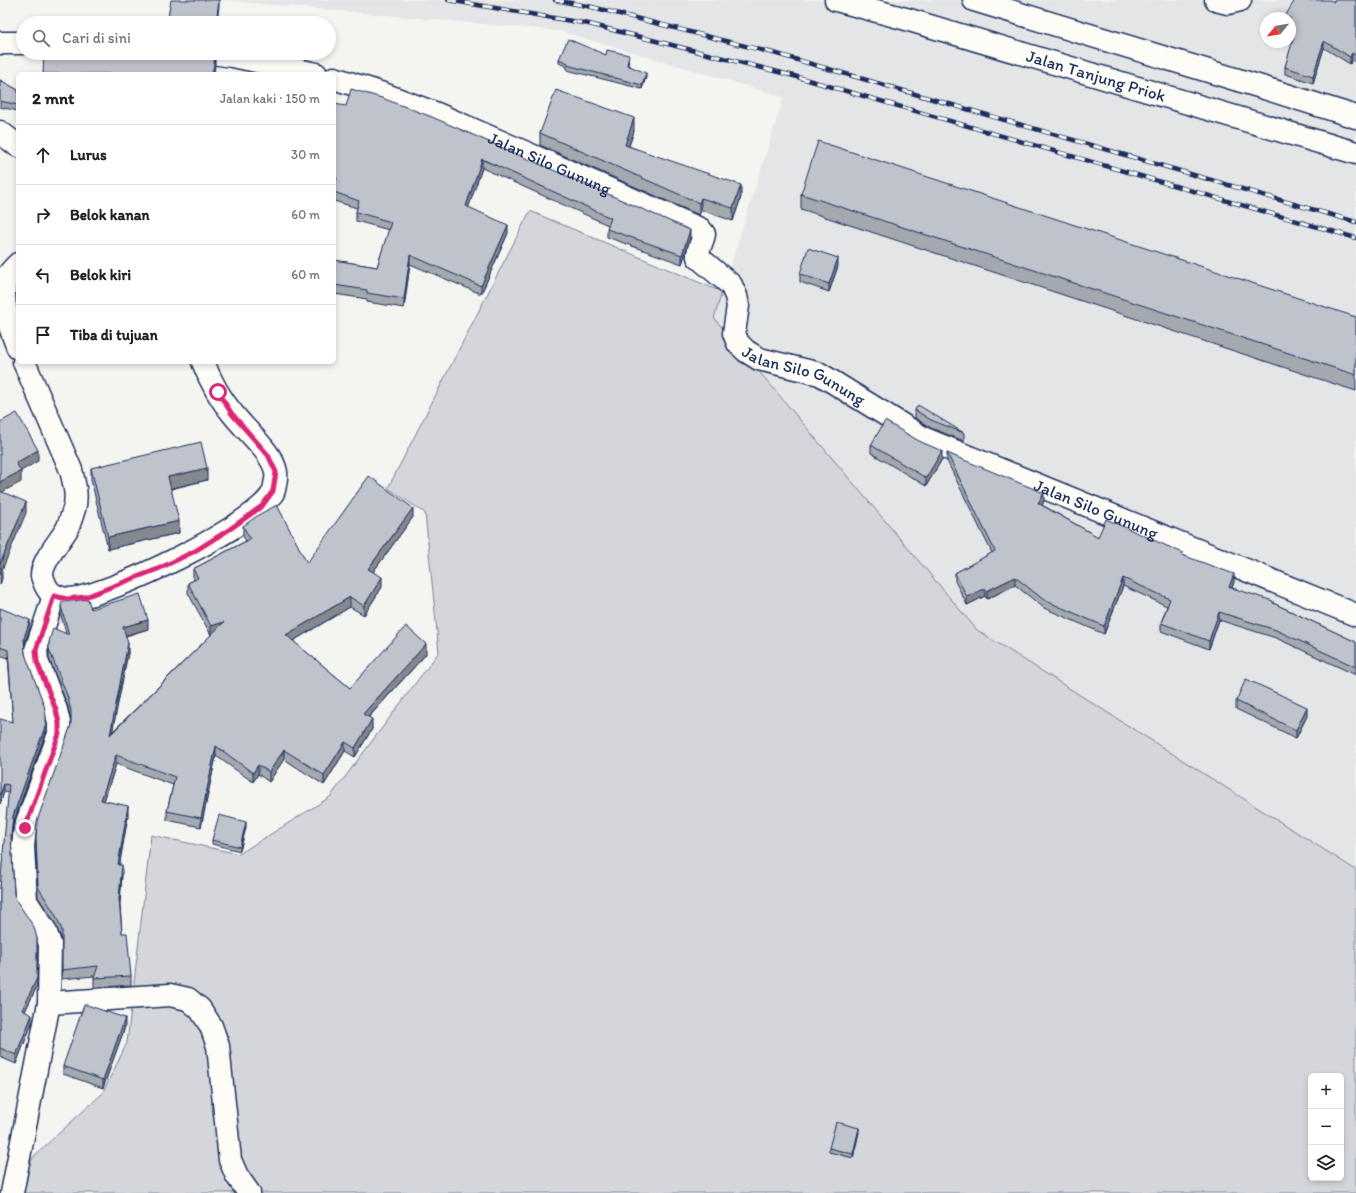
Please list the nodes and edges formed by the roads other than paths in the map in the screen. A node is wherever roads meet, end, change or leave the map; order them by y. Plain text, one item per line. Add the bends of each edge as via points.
1 (836, 0) edge
2 (974, 0) edge
3 (1216, 0) edge
4 (1240, 0) edge
5 (16, 43) edge
6 (0, 44) edge
7 (251, 60) edge
8 (307, 72) edge
9 (336, 79) edge
10 (1356, 117) edge
11 (0, 132) edge
12 (16, 144) edge
13 (1356, 153) edge
14 (16, 266) edge
15 (16, 343) edge
16 (25, 364) edge
17 (204, 364) edge
18 (54, 596) junction
19 (1356, 615) edge
20 (49, 1003) junction
21 (12, 1193) edge
22 (249, 1193) edge

1 - 13 main road, Jalan Tanjung Priok
2 - 10 main road
3 - 4 main road via 1228,3
5 - 6 main road
7 - 8 main road
9 - 19 main road, Jalan Silo Gunung via 437,114 700,229 704,234 698,257 732,285 738,306 734,332 738,343 759,359 820,374 924,439
11 - 12 main road
14 - 15 main road via 6,278 0,293 3,312
16 - 18 main road via 72,470 76,488 75,507 68,527 45,564 42,577
17 - 18 main road via 232,414 268,455 276,472 273,491 262,506 230,529 195,551 158,569 85,597 67,599
18 - 20 main road via 36,650 37,662 56,710 59,734 25,828 23,846 26,901 45,930 50,944
20 - 21 main road
20 - 22 main road via 170,995 188,999 200,1009 211,1026 218,1046 230,1160

